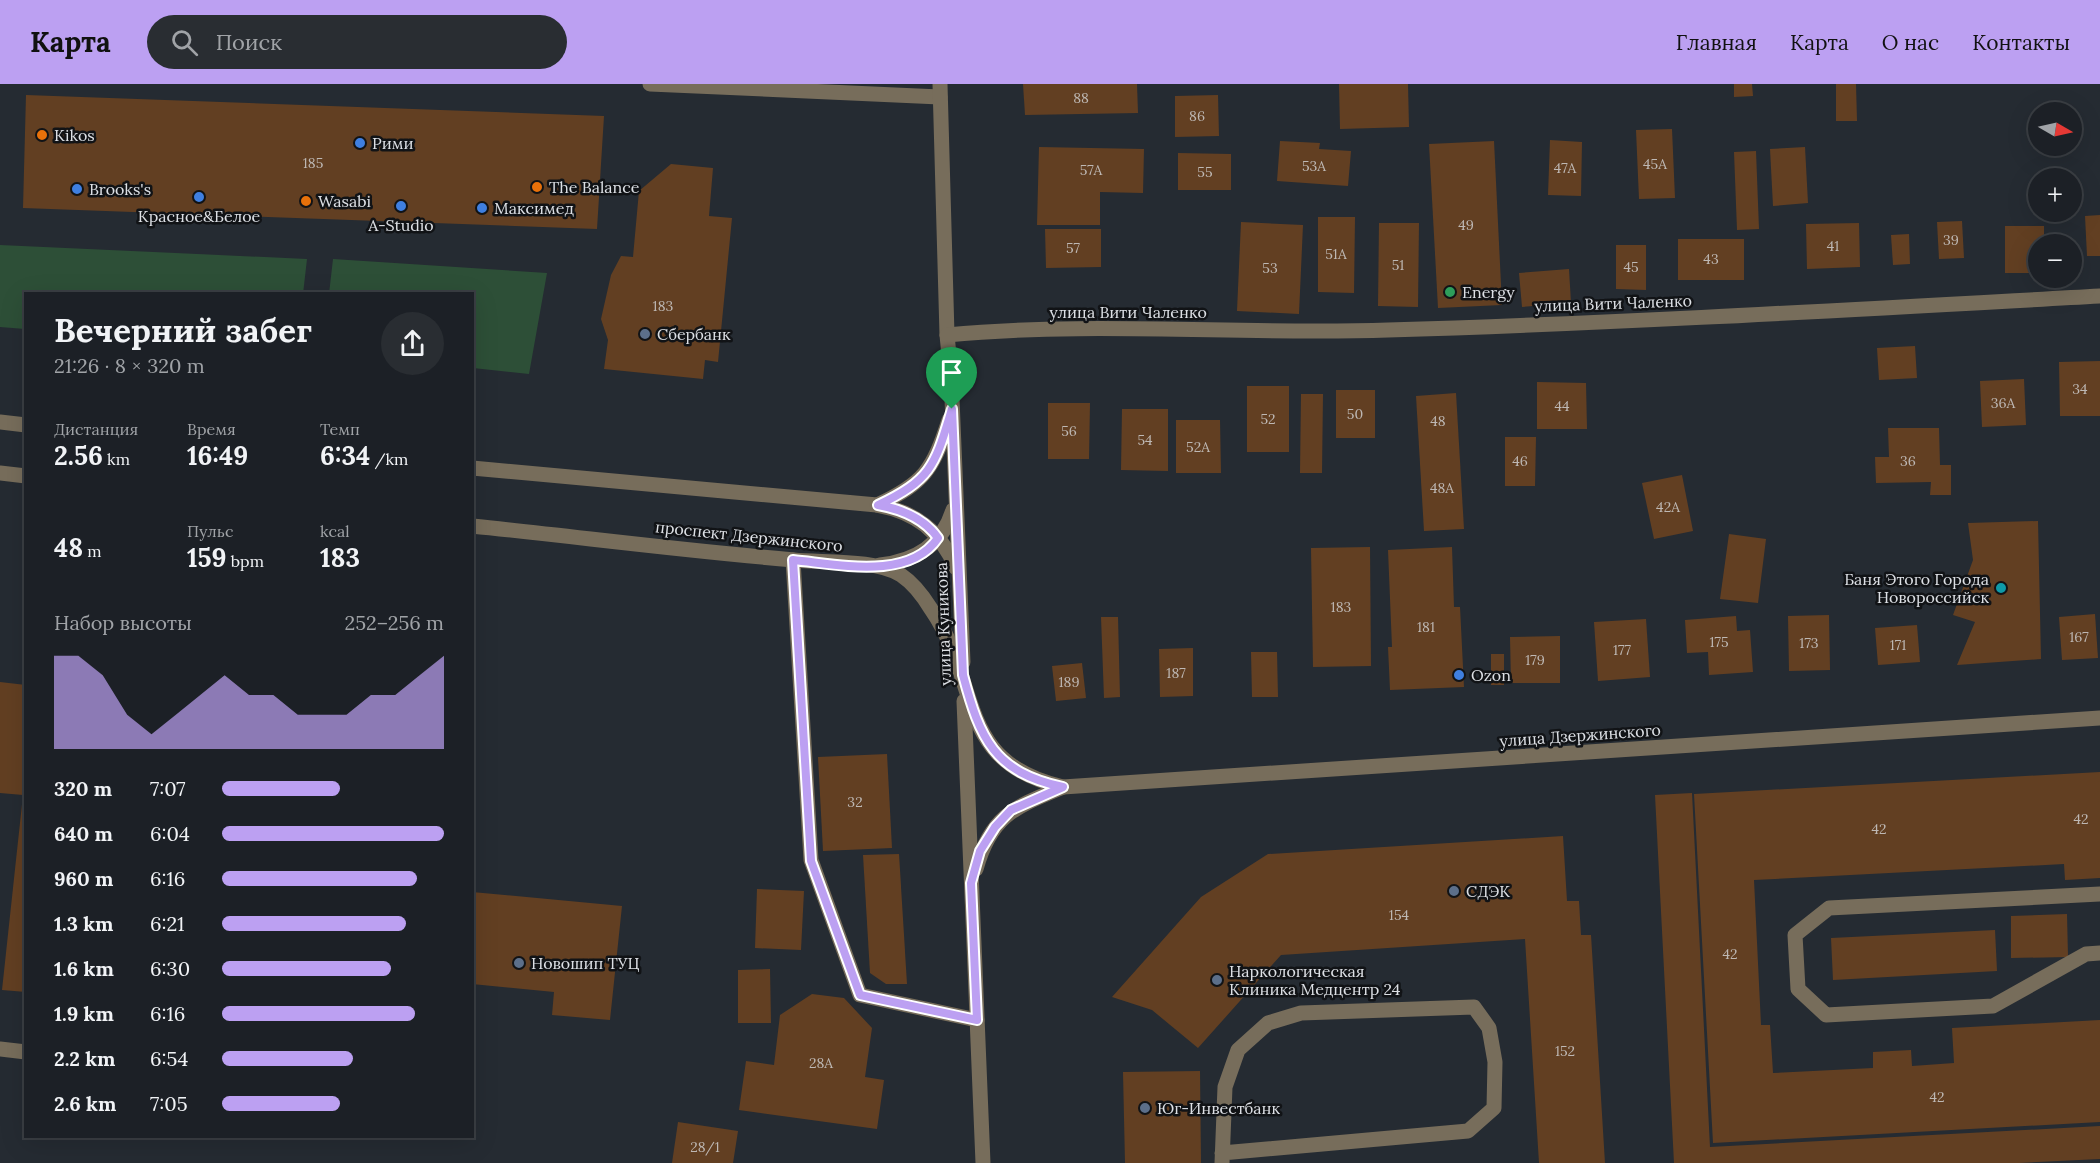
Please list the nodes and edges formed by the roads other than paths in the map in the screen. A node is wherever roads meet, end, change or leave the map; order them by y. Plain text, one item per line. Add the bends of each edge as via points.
1 (650, 84) edge
2 (940, 91) edge
3 (2100, 296) edge
4 (947, 335) junction
5 (952, 409) junction
6 (0, 422) edge
7 (24, 425) edge
8 (474, 468) edge
9 (0, 473) edge
10 (24, 476) edge
11 (956, 501) junction
12 (878, 505) junction
13 (474, 526) edge
14 (938, 538) junction
15 (793, 560) junction
16 (874, 566) junction
17 (959, 576) junction
18 (963, 675) junction
19 (2100, 718) edge
20 (1063, 787) junction
21 (971, 883) junction
22 (2100, 894) edge
23 (2100, 953) edge
24 (977, 1020) junction
25 (0, 1049) edge
26 (24, 1052) edge
27 (1222, 1158) edge
28 (983, 1163) edge

1 - 2 street
2 - 4 street, улица Куникова
3 - 4 street, улица Вити Чаленко via 1385,330 1028,330
4 - 5 street, улица Куникова
5 - 11 street, улица Куникова
5 - 12 street via 938,452 923,479
6 - 7 street
8 - 12 street
9 - 10 street
11 - 14 street via 948,525
11 - 17 street, улица Куникова
12 - 14 street via 900,509
13 - 15 street, проспект Дзержинского
14 - 16 street via 921,554 902,563
14 - 17 street via 949,551
15 - 16 street, проспект Дзержинского
15 - 24 street via 811,861 860,995
16 - 18 street, проспект Дзержинского via 900,574 921,593 944,628
17 - 18 street, улица Куникова
18 - 20 street via 973,713 991,748 1028,778
18 - 21 street, улица Куникова
19 - 20 street, улица Дзержинского
20 - 21 street via 1011,810 980,851
21 - 24 street, улица Куникова
22 - 23 street via 1829,908 1796,935 1798,989 1826,1015 1994,1006 2085,954
24 - 28 street, улица Куникова
25 - 26 street
27 - 27 street via 1468,1131 1494,1108 1495,1062 1490,1028 1474,1007 1301,1014 1268,1023 1238,1050 1225,1087

